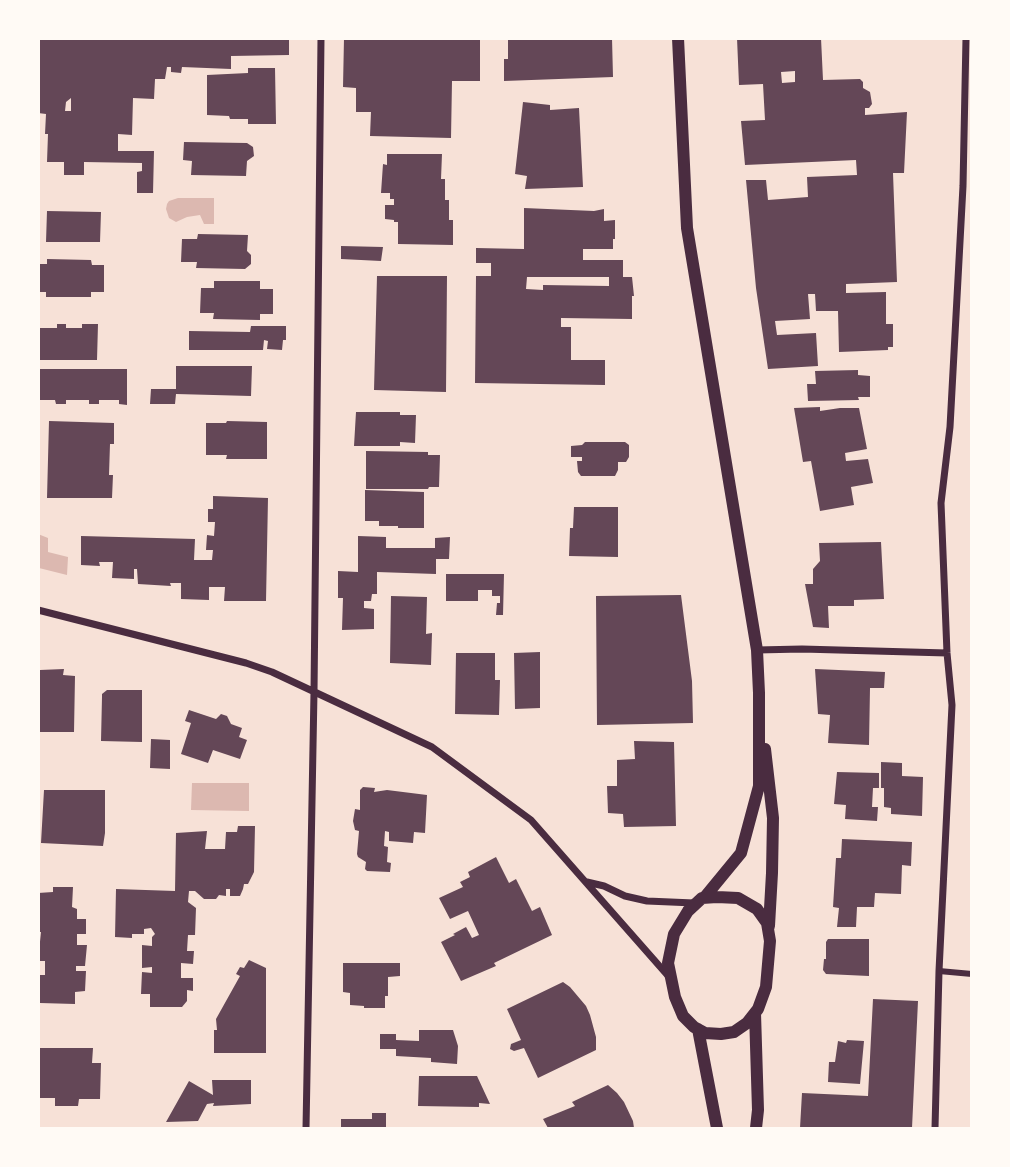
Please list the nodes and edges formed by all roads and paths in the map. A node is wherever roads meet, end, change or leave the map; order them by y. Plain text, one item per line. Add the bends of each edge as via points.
1 (321, 38) edge
2 (678, 38) edge
3 (966, 38) edge
4 (38, 610) edge
5 (757, 650) junction
6 (947, 653) junction
7 (314, 692) junction
8 (759, 693) junction
9 (587, 882) junction
10 (700, 901) junction
11 (768, 932) junction
12 (939, 971) junction
13 (971, 974) edge
14 (671, 980) junction
15 (755, 1013) junction
16 (698, 1029) junction
17 (306, 1129) edge
18 (717, 1129) edge
19 (756, 1129) edge
20 (935, 1129) edge

1 - 7 street
2 - 5 street via 687,228
3 - 6 street via 963,186 950,427 941,503
4 - 7 street via 246,663
5 - 6 street
5 - 8 street
6 - 12 street via 952,705
7 - 9 street via 432,747 531,820
7 - 17 street
8 - 10 street via 759,786 741,853
8 - 11 street via 773,818
9 - 10 street via 647,901
9 - 14 street
10 - 11 street via 738,898 757,909
10 - 14 street via 674,934 667,963
11 - 15 street via 766,988
12 - 13 street
12 - 20 street
14 - 16 street via 683,1016
15 - 16 street via 734,1032
15 - 19 street
16 - 18 street

